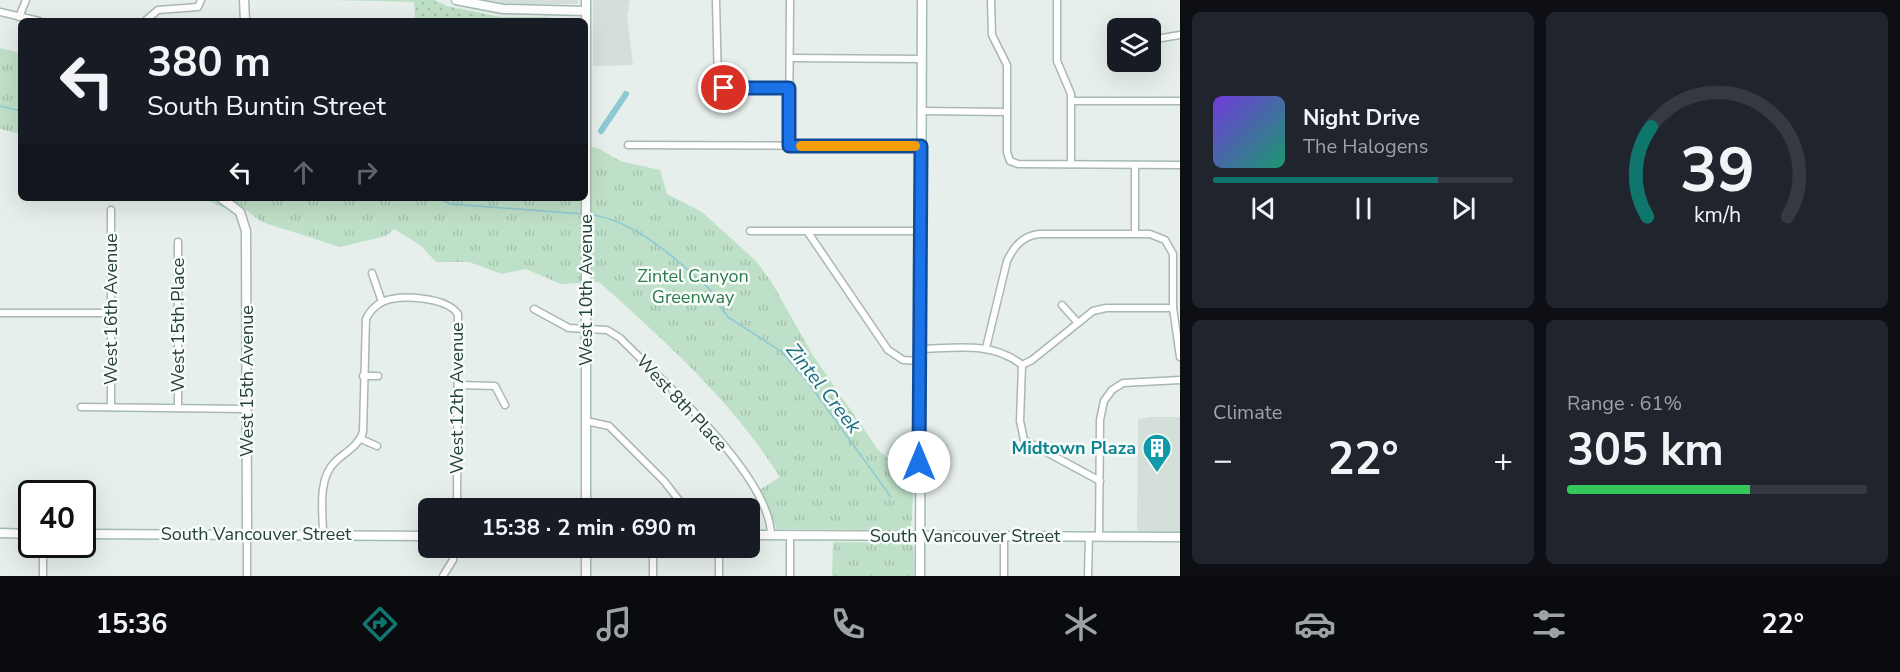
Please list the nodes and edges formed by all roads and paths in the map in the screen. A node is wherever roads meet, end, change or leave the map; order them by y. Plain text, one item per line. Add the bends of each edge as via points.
1 (26, 0) edge
2 (244, 0) edge
3 (456, 0) edge
4 (586, 0) edge
5 (716, 0) edge
6 (790, 0) edge
7 (922, 0) edge
8 (991, 0) edge
9 (1057, 0) edge
10 (199, 3) edge
11 (586, 11) junction
12 (0, 12) edge
13 (19, 17) junction
14 (24, 18) edge
15 (148, 18) edge
16 (245, 18) edge
17 (586, 18) edge
18 (1180, 35) edge
19 (1161, 38) edge
20 (790, 58) junction
21 (921, 59) junction
22 (789, 88) junction
23 (1072, 101) junction
24 (1180, 101) edge
25 (921, 111) junction
26 (1007, 112) junction
27 (628, 145) dead end
28 (789, 146) junction
29 (921, 146) junction
30 (1071, 164) junction
31 (1135, 165) junction
32 (1180, 165) edge
33 (224, 201) edge
34 (586, 201) edge
35 (111, 210) dead end
36 (750, 231) dead end
37 (807, 231) junction
38 (921, 231) junction
39 (1135, 234) junction
40 (178, 242) dead end
41 (372, 273) dead end
42 (382, 302) junction
43 (1062, 304) dead end
44 (1173, 308) junction
45 (534, 309) dead end
46 (0, 313) edge
47 (111, 314) junction
48 (1078, 323) junction
49 (586, 329) junction
50 (986, 348) junction
51 (920, 349) junction
52 (1180, 357) edge
53 (920, 361) junction
54 (1022, 365) junction
55 (363, 376) junction
56 (378, 376) dead end
57 (1180, 380) edge
58 (459, 385) junction
59 (505, 405) dead end
60 (81, 407) dead end
61 (111, 407) junction
62 (178, 408) junction
63 (247, 409) junction
64 (586, 421) junction
65 (361, 439) junction
66 (377, 446) dead end
67 (1100, 481) junction
68 (457, 498) edge
69 (586, 498) edge
70 (677, 498) edge
71 (0, 533) edge
72 (18, 534) edge
73 (96, 534) edge
74 (247, 534) junction
75 (323, 535) junction
76 (760, 535) edge
77 (771, 535) junction
78 (790, 535) junction
79 (418, 536) edge
80 (920, 536) junction
81 (1004, 536) junction
82 (1089, 536) junction
83 (1099, 537) junction
84 (1180, 537) edge
85 (43, 558) edge
86 (453, 558) edge
87 (586, 558) edge
88 (653, 558) edge
89 (719, 558) edge
90 (43, 576) edge
91 (247, 576) edge
92 (443, 576) edge
93 (586, 576) edge
94 (653, 576) edge
95 (719, 576) edge
96 (790, 576) edge
97 (920, 576) edge
98 (1004, 576) edge
99 (1088, 576) edge

1 - 13 street
2 - 16 street
3 - 11 street via 503,9
4 - 11 street, West 10th Avenue
5 - 22 street via 718,85
6 - 20 street
7 - 21 street
8 - 26 street via 992,35 1007,65
9 - 23 street via 1057,61
10 - 15 street via 192,9 162,8
11 - 17 street, West 10th Avenue
12 - 13 street
13 - 14 street
18 - 19 street
20 - 21 street
20 - 22 street
21 - 25 street
22 - 28 street
23 - 24 street
23 - 30 street
25 - 26 street
25 - 29 street
26 - 30 street via 1010,161
27 - 28 street
28 - 29 street
29 - 38 street
30 - 31 street
31 - 32 street
31 - 39 street
33 - 63 street, West 15th Avenue via 240,212 246,231
34 - 49 street, West 10th Avenue
35 - 47 street, West 16th Avenue
36 - 37 street
37 - 38 street
37 - 53 street via 888,351 903,360
38 - 51 street
39 - 44 street via 1156,235 1168,243 1173,261
39 - 50 street via 1040,234 1018,243 1007,261
40 - 62 street, West 15th Place
41 - 42 street
42 - 55 street via 366,319
42 - 58 street, West 12th Avenue via 436,300 458,314
43 - 48 street
44 - 48 street via 1098,309
44 - 52 street
45 - 49 street, West 8th Place via 569,328
46 - 47 street
47 - 61 street, West 16th Avenue
48 - 54 street
49 - 64 street, West 10th Avenue
49 - 77 street, West 8th Place via 607,330 620,338 717,436 754,490 770,522
50 - 51 street
50 - 54 street
51 - 53 street
53 - 80 street
54 - 67 street via 1020,421 1024,441
55 - 56 street
55 - 65 street
57 - 67 street via 1129,381 1107,394 1100,420
58 - 59 street via 495,386
58 - 68 street, West 12th Avenue
60 - 61 street
61 - 62 street
62 - 63 street
63 - 74 street, West 15th Avenue
64 - 69 street, West 10th Avenue
64 - 70 street via 609,426
65 - 66 street
65 - 75 street via 327,474 323,486
67 - 83 street
71 - 72 street
73 - 74 street, South Vancouver Street
74 - 75 street, South Vancouver Street
74 - 91 street, West 15th Avenue
75 - 79 street, South Vancouver Street
76 - 77 street, South Vancouver Street
77 - 78 street, South Vancouver Street
78 - 80 street, South Vancouver Street
78 - 96 street
80 - 81 street, South Vancouver Street
80 - 97 street
81 - 82 street, South Vancouver Street
81 - 98 street
82 - 83 street, South Vancouver Street
82 - 99 street
83 - 84 street, South Vancouver Street
85 - 90 street
86 - 92 street
87 - 93 street
88 - 94 street
89 - 95 street

